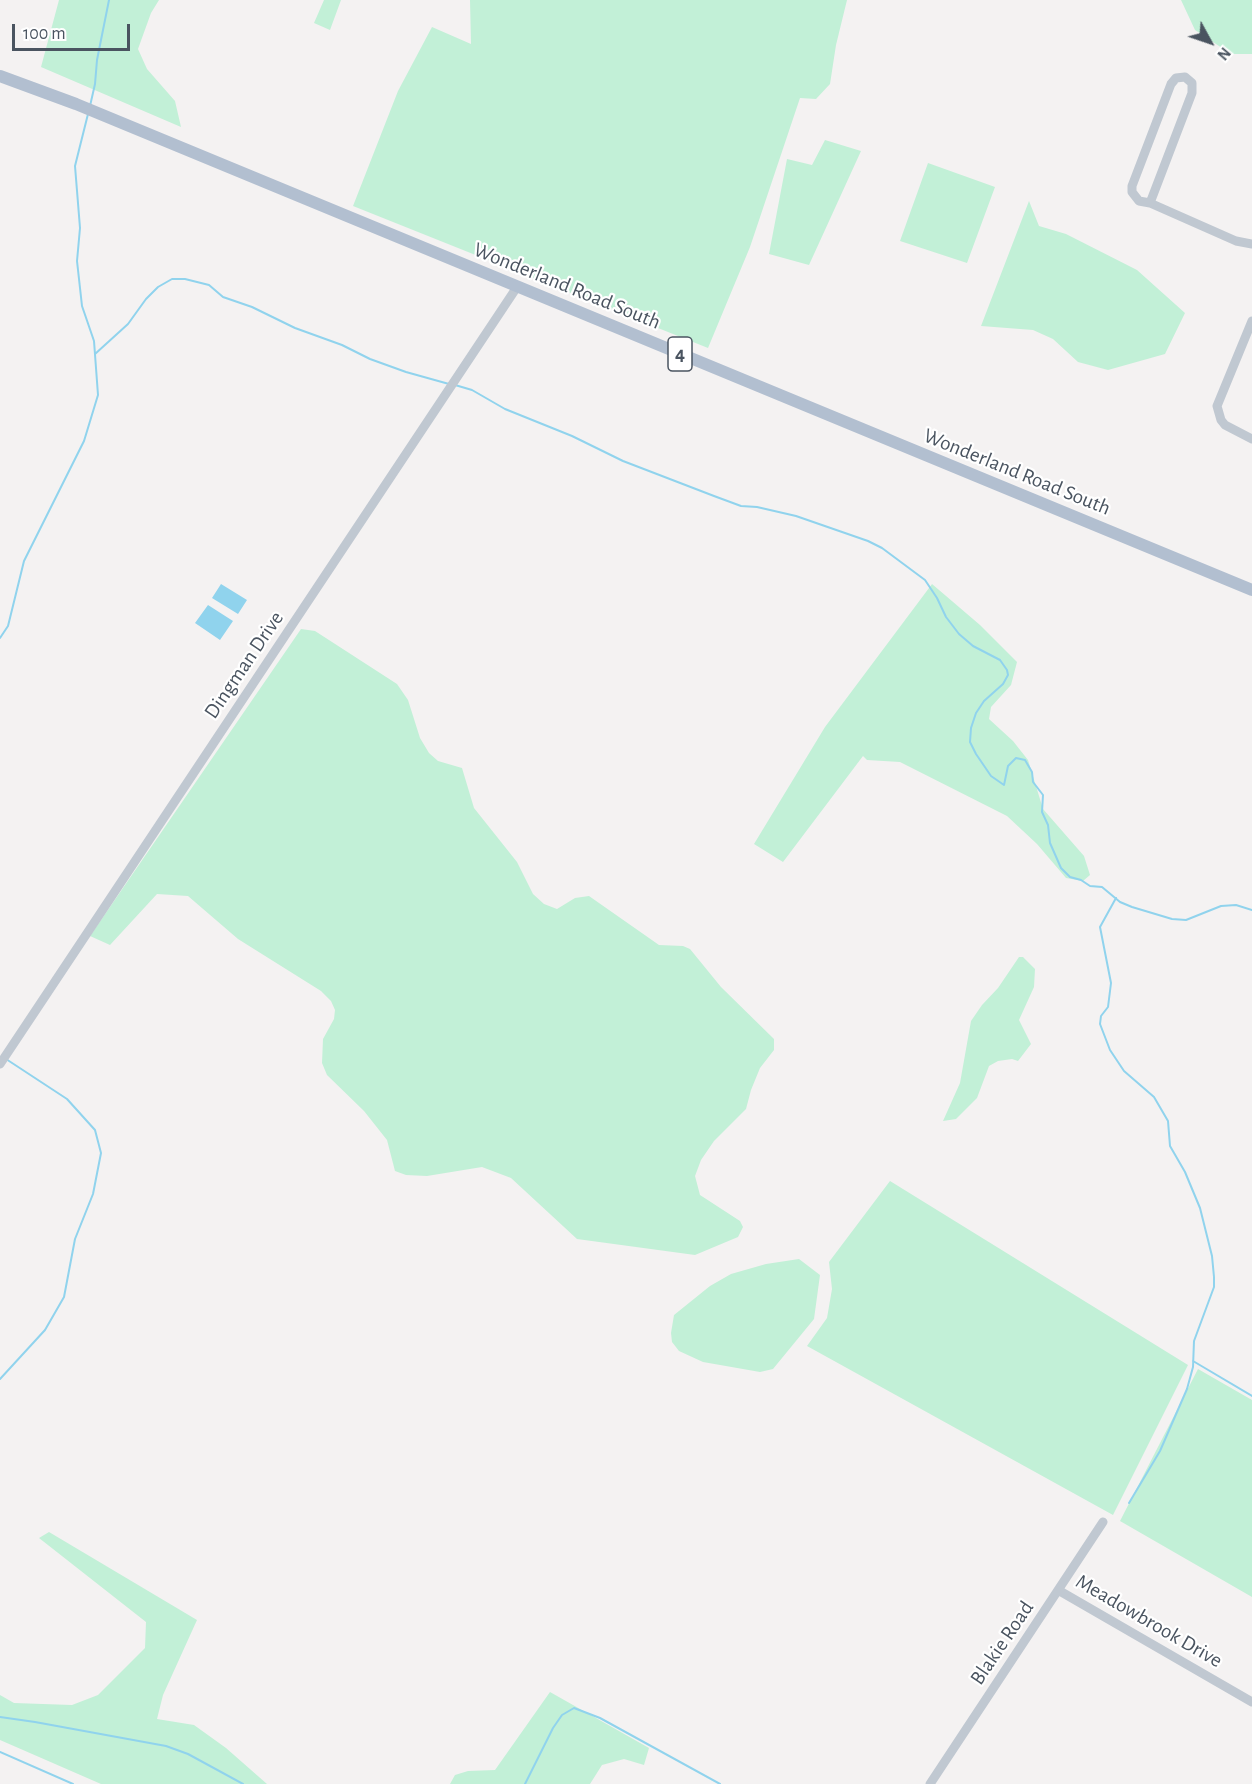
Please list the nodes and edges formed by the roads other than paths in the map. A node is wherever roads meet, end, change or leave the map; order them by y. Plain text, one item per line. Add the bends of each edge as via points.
1 (0, 76) edge
2 (1150, 203) junction
3 (1252, 244) edge
4 (518, 287) junction
5 (1252, 324) edge
6 (1252, 439) edge
7 (1252, 590) edge
8 (0, 1064) edge
9 (1103, 1522) dead end
10 (1058, 1590) junction
11 (1252, 1702) edge
12 (930, 1784) edge

1 - 4 main road, Wonderland Road South / 4
2 - 2 street via 1135,198 1132,186 1171,84 1176,78 1185,77 1192,83 1192,93
2 - 3 street via 1236,241
4 - 7 main road, Wonderland Road South / 4
4 - 8 street, Dingman Drive
5 - 6 street via 1217,406 1226,425
9 - 10 street, Blakie Road
10 - 11 street, Meadowbrook Drive
10 - 12 street, Blakie Road

